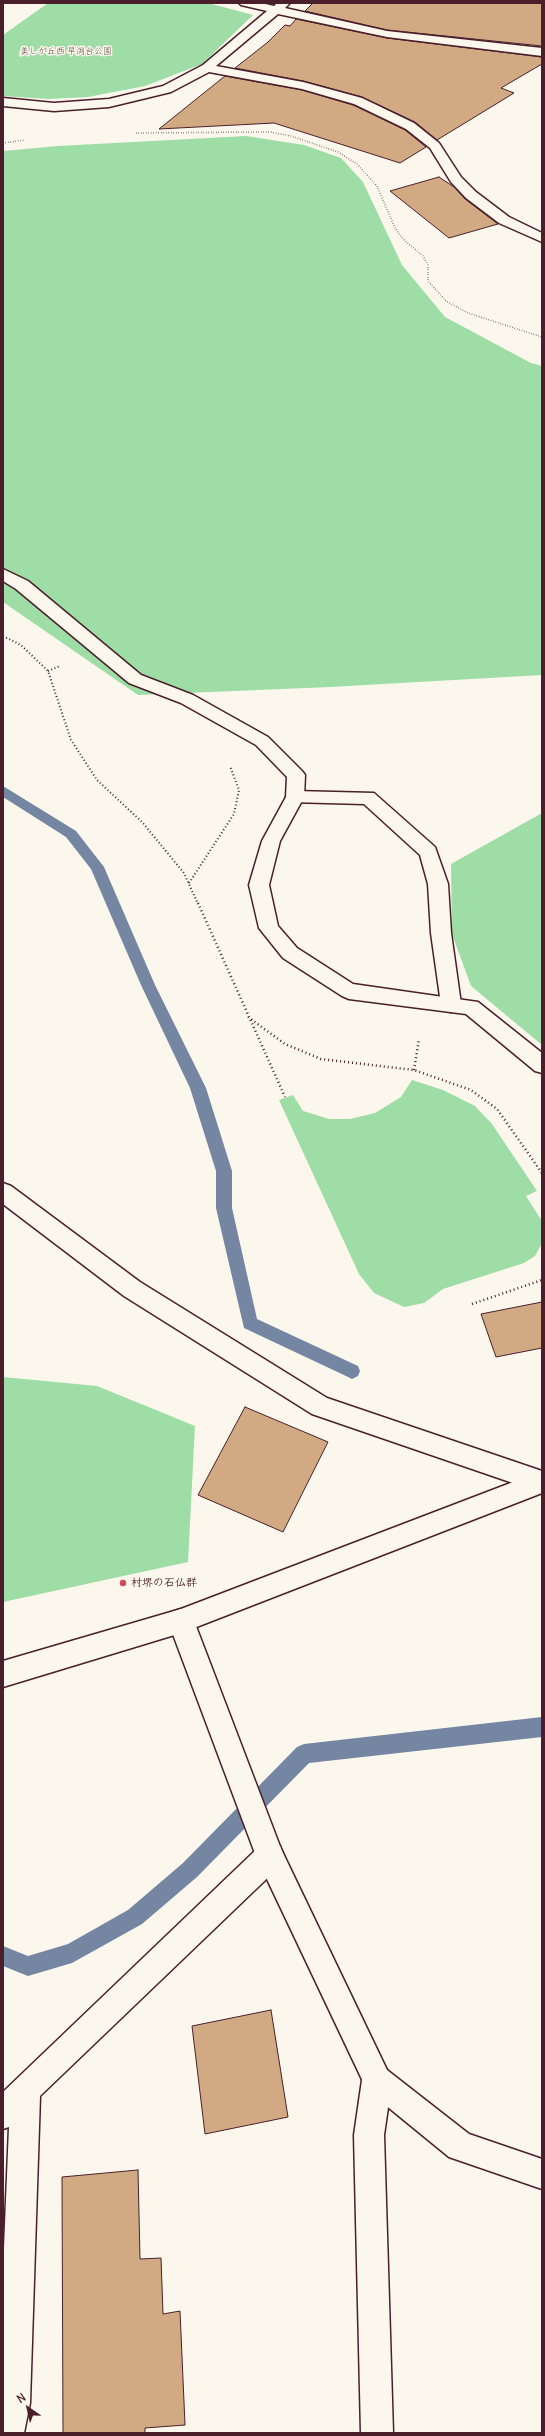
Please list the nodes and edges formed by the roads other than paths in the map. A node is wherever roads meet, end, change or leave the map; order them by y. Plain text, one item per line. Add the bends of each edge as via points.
1 (245, 3) edge
2 (279, 7) edge
3 (542, 52) edge
4 (207, 68) junction
5 (3, 102) edge
6 (542, 238) edge
7 (3, 574) edge
8 (295, 797) junction
9 (451, 1004) junction
10 (542, 1065) edge
11 (3, 1192) edge
12 (541, 1482) edge
13 (182, 1621) junction
14 (3, 1674) edge
15 (270, 1856) junction
16 (377, 2080) junction
17 (25, 2090) junction
18 (3, 2114) edge
19 (542, 2174) edge
20 (8, 2433) edge
21 (377, 2433) edge

1 - 2 street
2 - 3 street via 387,34
2 - 4 street
4 - 5 street via 167,89 109,103 54,107
4 - 6 street via 358,101 410,126 435,146 456,179 472,194 504,220
7 - 8 street via 22,585 135,679 187,699 262,741 296,775
8 - 9 street via 368,798 428,852 438,884 441,933
8 - 9 street via 270,842 259,885 270,928 290,953 349,991
9 - 10 street via 471,1007
11 - 12 street via 132,1289 320,1406
12 - 13 street
13 - 14 street
13 - 15 street
15 - 16 street
15 - 17 street
16 - 19 street via 460,2146
16 - 21 street via 369,2135
17 - 18 street
17 - 20 street via 14,2403

